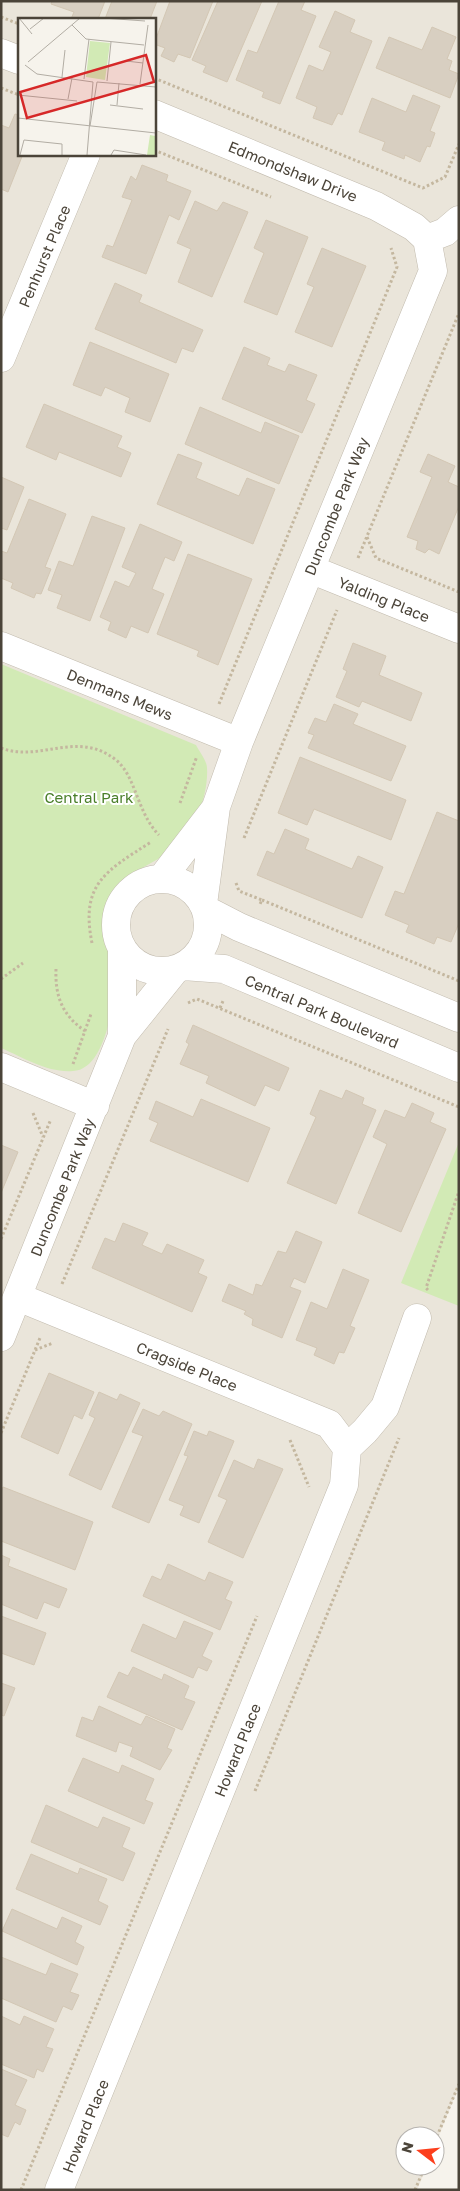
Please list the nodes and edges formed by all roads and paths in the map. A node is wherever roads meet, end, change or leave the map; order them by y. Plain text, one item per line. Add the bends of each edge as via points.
1 (1, 16) edge
2 (18, 24) edge
3 (1, 53) edge
4 (18, 60) edge
5 (155, 78) edge
6 (1, 88) edge
7 (18, 95) edge
8 (155, 114) edge
9 (459, 144) edge
10 (155, 150) edge
11 (86, 155) edge
12 (272, 198) dead end
13 (459, 220) edge
14 (427, 239) junction
15 (390, 245) dead end
16 (1, 358) edge
17 (367, 537) dead end
18 (310, 569) junction
19 (459, 592) edge
20 (459, 629) edge
21 (1, 646) edge
22 (208, 729) junction
23 (239, 742) junction
24 (1, 748) edge
25 (179, 804) dead end
26 (216, 807) junction
27 (162, 829) dead end
28 (158, 834) junction
29 (181, 852) junction
30 (162, 878) junction
31 (262, 900) dead end
32 (204, 907) junction
33 (122, 949) junction
34 (94, 953) dead end
35 (23, 963) dead end
36 (56, 968) dead end
37 (179, 968) junction
38 (1, 979) edge
39 (459, 981) edge
40 (154, 997) junction
41 (91, 1013) dead end
42 (459, 1018) edge
43 (170, 1026) dead end
44 (85, 1031) junction
45 (122, 1036) junction
46 (1, 1067) edge
47 (459, 1068) edge
48 (62, 1092) junction
49 (95, 1106) junction
50 (459, 1107) edge
51 (26, 1110) dead end
52 (44, 1138) junction
53 (459, 1192) edge
54 (1, 1239) edge
55 (426, 1288) dead end
56 (18, 1297) junction
57 (51, 1310) junction
58 (417, 1318) dead end
59 (1, 1337) edge
60 (56, 1342) dead end
61 (35, 1350) junction
62 (1, 1433) edge
63 (289, 1435) dead end
64 (347, 1448) junction
65 (306, 1496) dead end
66 (257, 1615) dead end
67 (459, 2084) edge
68 (441, 2126) edge
69 (421, 2176) edge
70 (21, 2190) edge
71 (59, 2190) edge
72 (415, 2190) edge

1 - 2 path
3 - 4 street
5 - 9 path via 423,188 445,177
6 - 7 path
8 - 14 street, Edmondshaw Drive via 376,206 414,227
10 - 12 path
11 - 16 street, Penhurst Place
13 - 14 street via 445,232
14 - 18 street, Duncombe Park Way via 433,270
15 - 22 path via 397,267
17 - 19 path via 376,558
18 - 20 street, Yalding Place
18 - 23 street, Duncombe Park Way
21 - 22 street, Denmans Mews
22 - 23 street, Denmans Mews
22 - 25 path
23 - 26 street, Duncombe Park Way
24 - 28 path via 39,752 56,746 88,747 116,760 128,775 143,814
26 - 29 street, Duncombe Park Way
26 - 32 street, Duncombe Park Way
27 - 28 path
28 - 29 path
28 - 34 path via 150,843 110,868 95,888 88,911
29 - 30 street, Duncombe Park Way
30 - 32 street via 186,885 196,893
30 - 33 street via 135,886 118,908 116,936
31 - 39 path
32 - 37 street via 208,923 202,948
32 - 42 street via 238,927
33 - 37 street via 145,969 160,972
33 - 45 street, Duncombe Park Way
35 - 38 path
36 - 44 path via 64,1010 72,1022
37 - 40 street, Duncombe Park Way
37 - 47 street, Central Park Boulevard via 224,969
40 - 45 street, Duncombe Park Way
40 - 50 path via 177,1007 197,999
41 - 44 path
43 - 57 path
44 - 48 path
45 - 49 street, Duncombe Park Way
46 - 48 street
48 - 49 street
48 - 52 path
49 - 56 street, Duncombe Park Way
51 - 52 path via 34,1114
52 - 54 path
53 - 55 path
56 - 57 street, Cragside Place
56 - 59 street, Duncombe Park Way
57 - 61 path
57 - 64 street, Cragside Place via 329,1424
58 - 64 street via 385,1407
60 - 61 path
61 - 62 path
63 - 65 path via 310,1487
64 - 71 street, Howard Place via 344,1485
66 - 70 path
67 - 68 path
69 - 72 path

